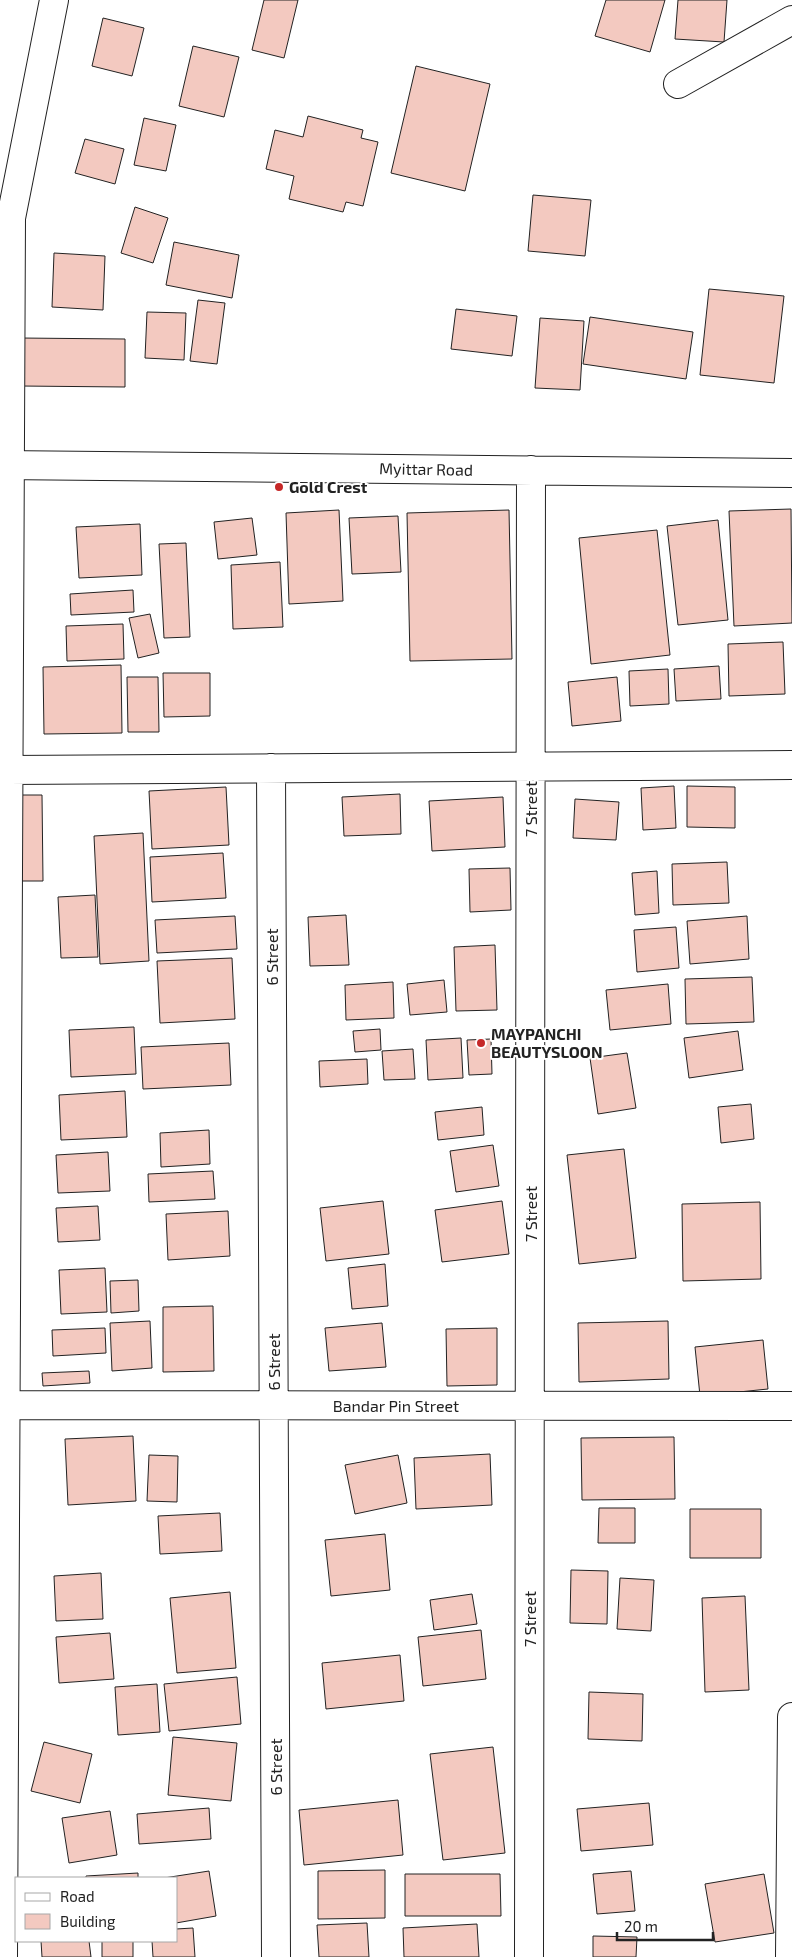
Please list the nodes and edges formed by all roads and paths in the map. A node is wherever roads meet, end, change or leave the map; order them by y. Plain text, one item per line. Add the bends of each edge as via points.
1 (54, 0) edge
2 (792, 20) edge
3 (678, 84) dead end
4 (4, 465) edge
5 (531, 470) junction
6 (792, 474) edge
7 (792, 765) edge
8 (531, 766) junction
9 (271, 768) junction
10 (8, 770) junction
11 (3, 1405) edge
12 (274, 1406) junction
13 (531, 1406) junction
14 (792, 1406) edge
15 (792, 1717) edge
16 (2, 1957) edge
17 (276, 1957) edge
18 (529, 1957) edge
19 (790, 1957) edge

1 - 4 street via 11,218
2 - 3 street
4 - 5 street, Myittar Road
4 - 10 street
5 - 6 street, Myittar Road
5 - 8 street, 7 Street
7 - 8 street
8 - 9 street
8 - 13 street, 7 Street
9 - 10 street
9 - 12 street, 6 Street
10 - 11 street
11 - 12 street, Bandar Pin Street
11 - 16 street
12 - 13 street, Bandar Pin Street
12 - 17 street, 6 Street
13 - 14 street, Bandar Pin Street
13 - 18 street, 7 Street
15 - 19 street

